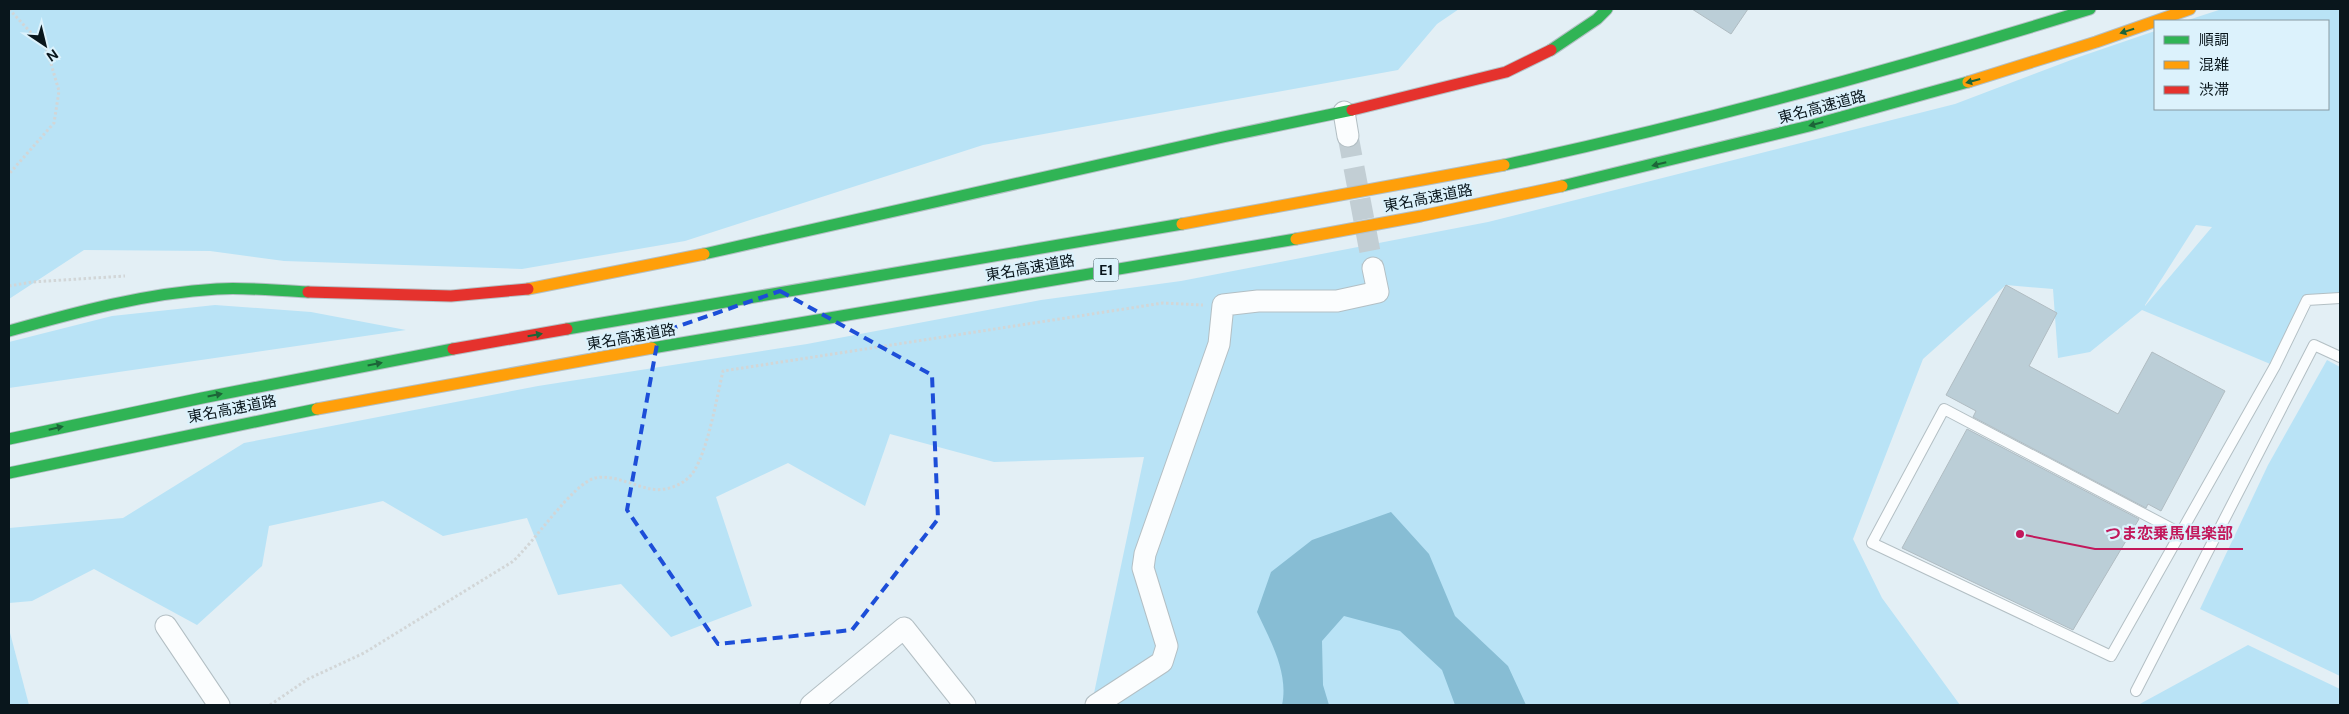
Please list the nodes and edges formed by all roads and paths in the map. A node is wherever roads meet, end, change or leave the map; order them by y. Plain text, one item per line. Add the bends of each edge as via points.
1 (9, 9) edge
2 (1607, 9) edge
3 (2090, 9) edge
4 (2190, 9) edge
5 (2157, 20) edge
6 (2154, 21) edge
7 (1344, 112) junction
8 (1348, 136) tunnel mouth
9 (9, 174) edge
10 (1373, 268) tunnel mouth
11 (2340, 298) edge
12 (1223, 306) junction
13 (9, 331) edge
14 (2340, 357) edge
15 (9, 439) edge
16 (9, 473) edge
17 (2180, 533) junction
18 (166, 626) dead end
19 (2136, 691) dead end
20 (219, 705) edge
21 (270, 705) edge
22 (811, 705) edge
23 (966, 705) edge
24 (1096, 705) edge

1 - 9 path via 47,50 59,90 54,122
2 - 7 main road via 1556,48 1506,72
15 -> 3 main road, 東名高速道路 / E1 via 128,411 510,339 1411,183 1641,134 1799,95
4 -> 5 main road, 東名高速道路 / E1
6 -> 16 main road, 東名高速道路 / E1 via 1989,76 1807,127 1418,217 337,403 137,443
7 - 8 street
7 - 13 main road via 686,258 516,291 451,296 218,289 97,306
10 - 12 street via 1378,292 1337,302 1258,301
11 - 17 lane via 2307,300 2274,366
12 - 21 path via 1163,303 723,371 706,440 694,471 675,488 654,490 616,479 595,478 569,496 526,550 512,562 364,653 308,679
12 - 24 street via 1220,344 1145,554 1143,568 1167,646 1162,662
14 - 19 lane via 2314,345
17 - 17 lane via 2110,656 1872,543 1944,409
18 - 20 street
22 - 23 street via 904,628

